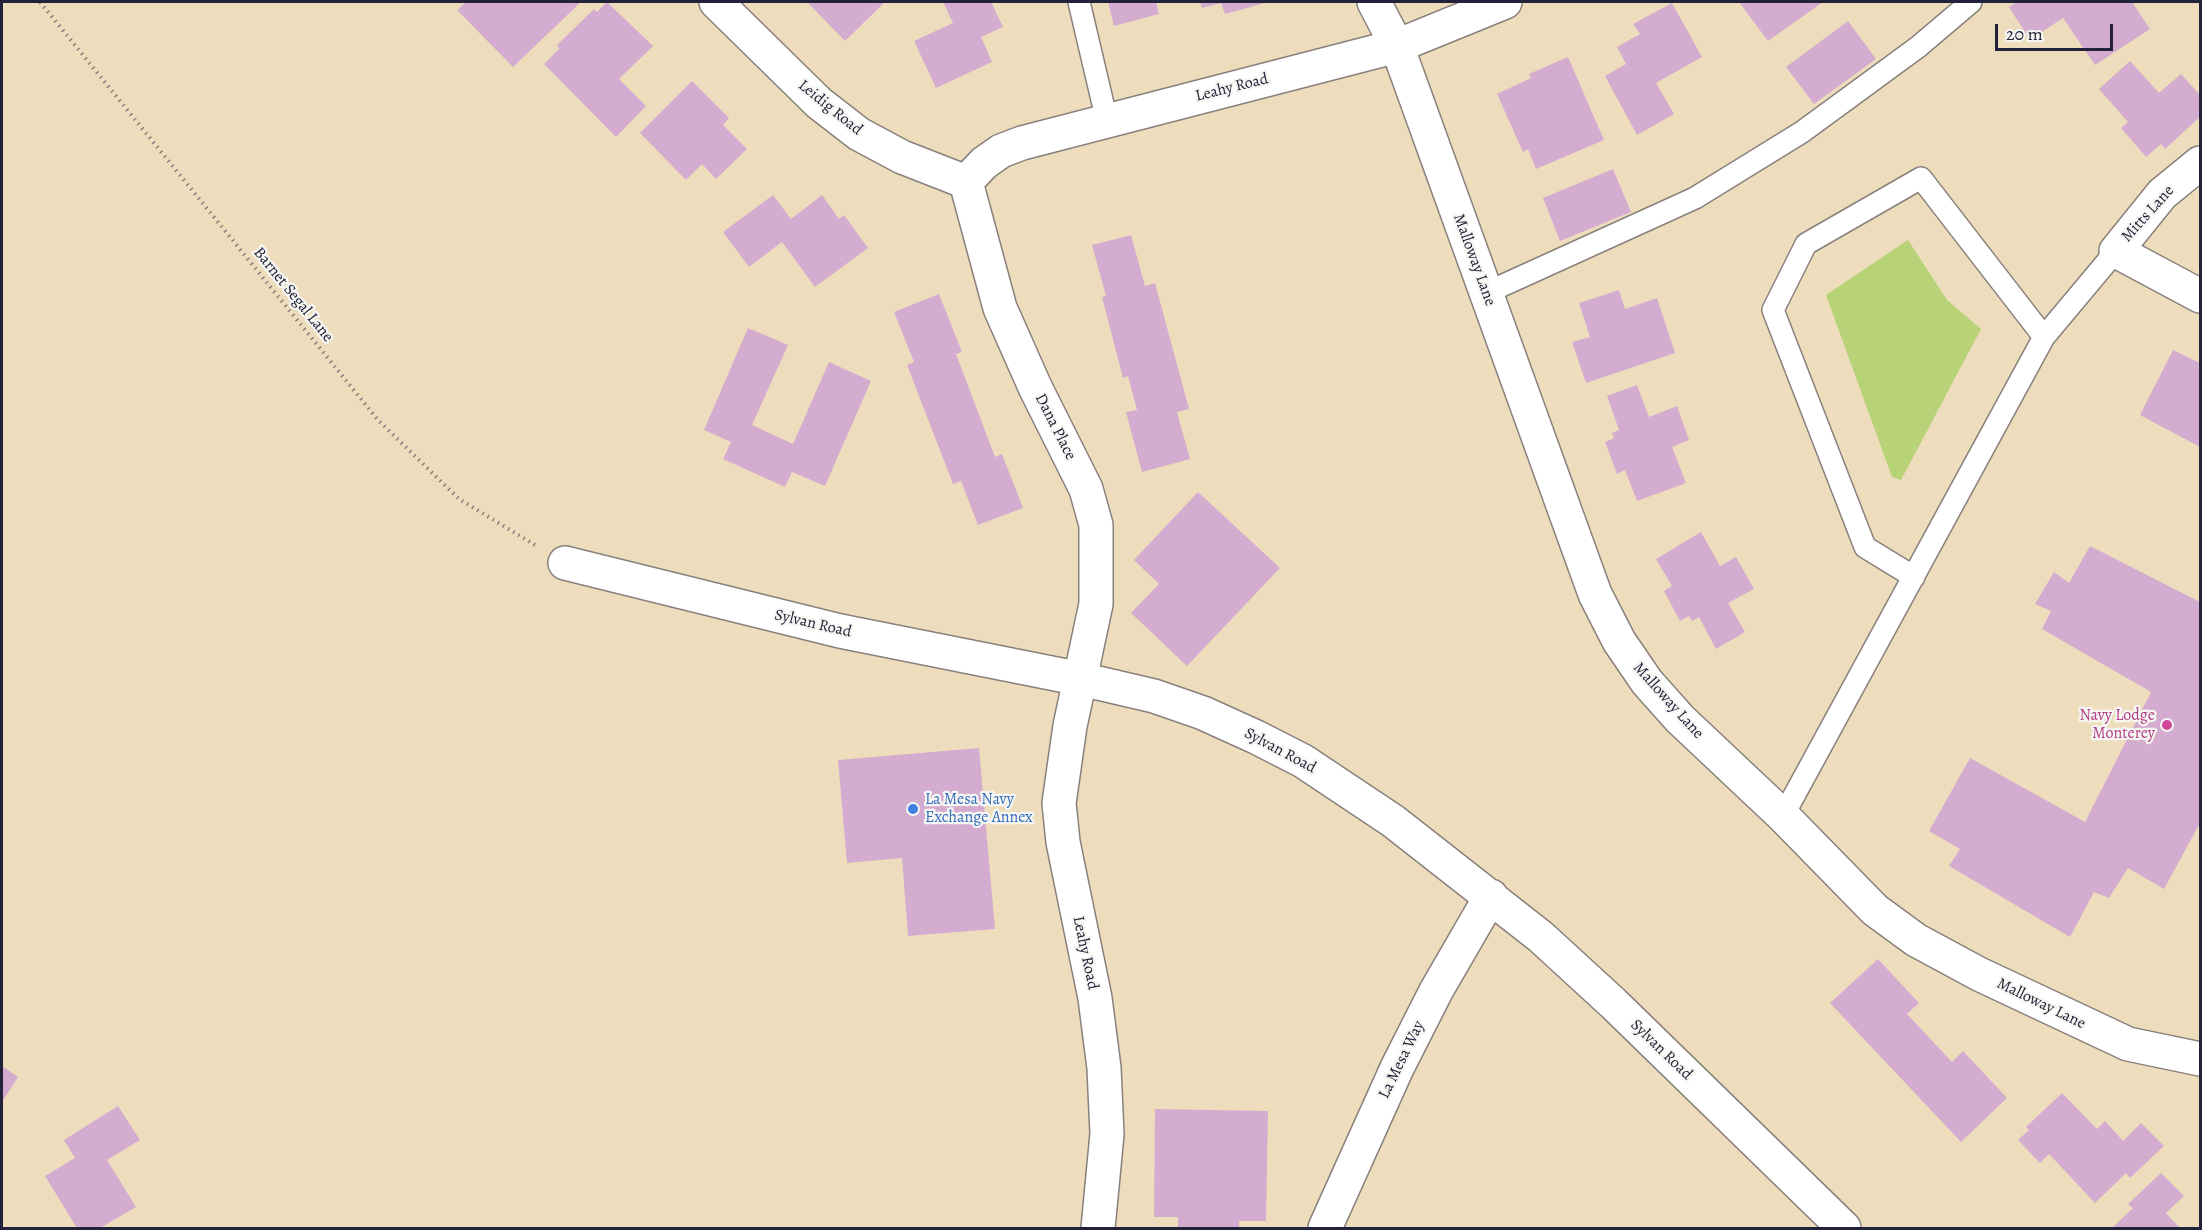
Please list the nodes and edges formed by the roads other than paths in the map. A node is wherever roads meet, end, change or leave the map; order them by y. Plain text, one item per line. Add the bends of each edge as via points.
1 (716, 2) edge
2 (1079, 2) edge
3 (1374, 2) edge
4 (1505, 2) edge
5 (1971, 2) edge
6 (1397, 46) junction
7 (1107, 121) junction
8 (2200, 163) edge
9 (966, 182) junction
10 (2116, 251) junction
11 (1486, 292) junction
12 (2200, 296) edge
13 (2044, 337) junction
14 (565, 563) road end
15 (1914, 577) junction
16 (1081, 679) junction
17 (1784, 816) junction
18 (1491, 896) junction
19 (2200, 1059) edge
20 (1098, 1228) edge
21 (1325, 1228) edge
22 (1844, 1228) edge

1 - 9 street, Leidig Road via 819,103 859,134 902,157
2 - 7 lane
3 - 6 street, Malloway Lane
4 - 6 street, Leahy Road
5 - 11 lane via 1918,47 1802,132 1695,198
6 - 7 street, Leahy Road
6 - 11 street, Malloway Lane
7 - 9 street, Leahy Road via 1001,151
8 - 10 street, Mitts Lane via 2162,194
9 - 16 street, Dana Place via 1000,308 1082,480 1096,525 1096,604
10 - 12 street, Mitts Lane
10 - 13 lane
11 - 17 street, Malloway Lane via 1595,594 1619,641 1647,682 1680,719
13 - 15 lane
13 - 15 lane via 1921,178 1806,244 1773,310 1865,547
14 - 16 street, Sylvan Road via 840,631
15 - 17 lane
16 - 18 street, Sylvan Road via 1154,696 1203,713 1303,761 1393,821
16 - 20 street, Leahy Road via 1059,803 1104,1068 1107,1134
17 - 19 street, Malloway Lane via 1875,910 1916,940 2128,1044
18 - 21 street, La Mesa Way via 1397,1068
18 - 22 street, Sylvan Road via 1614,1004

